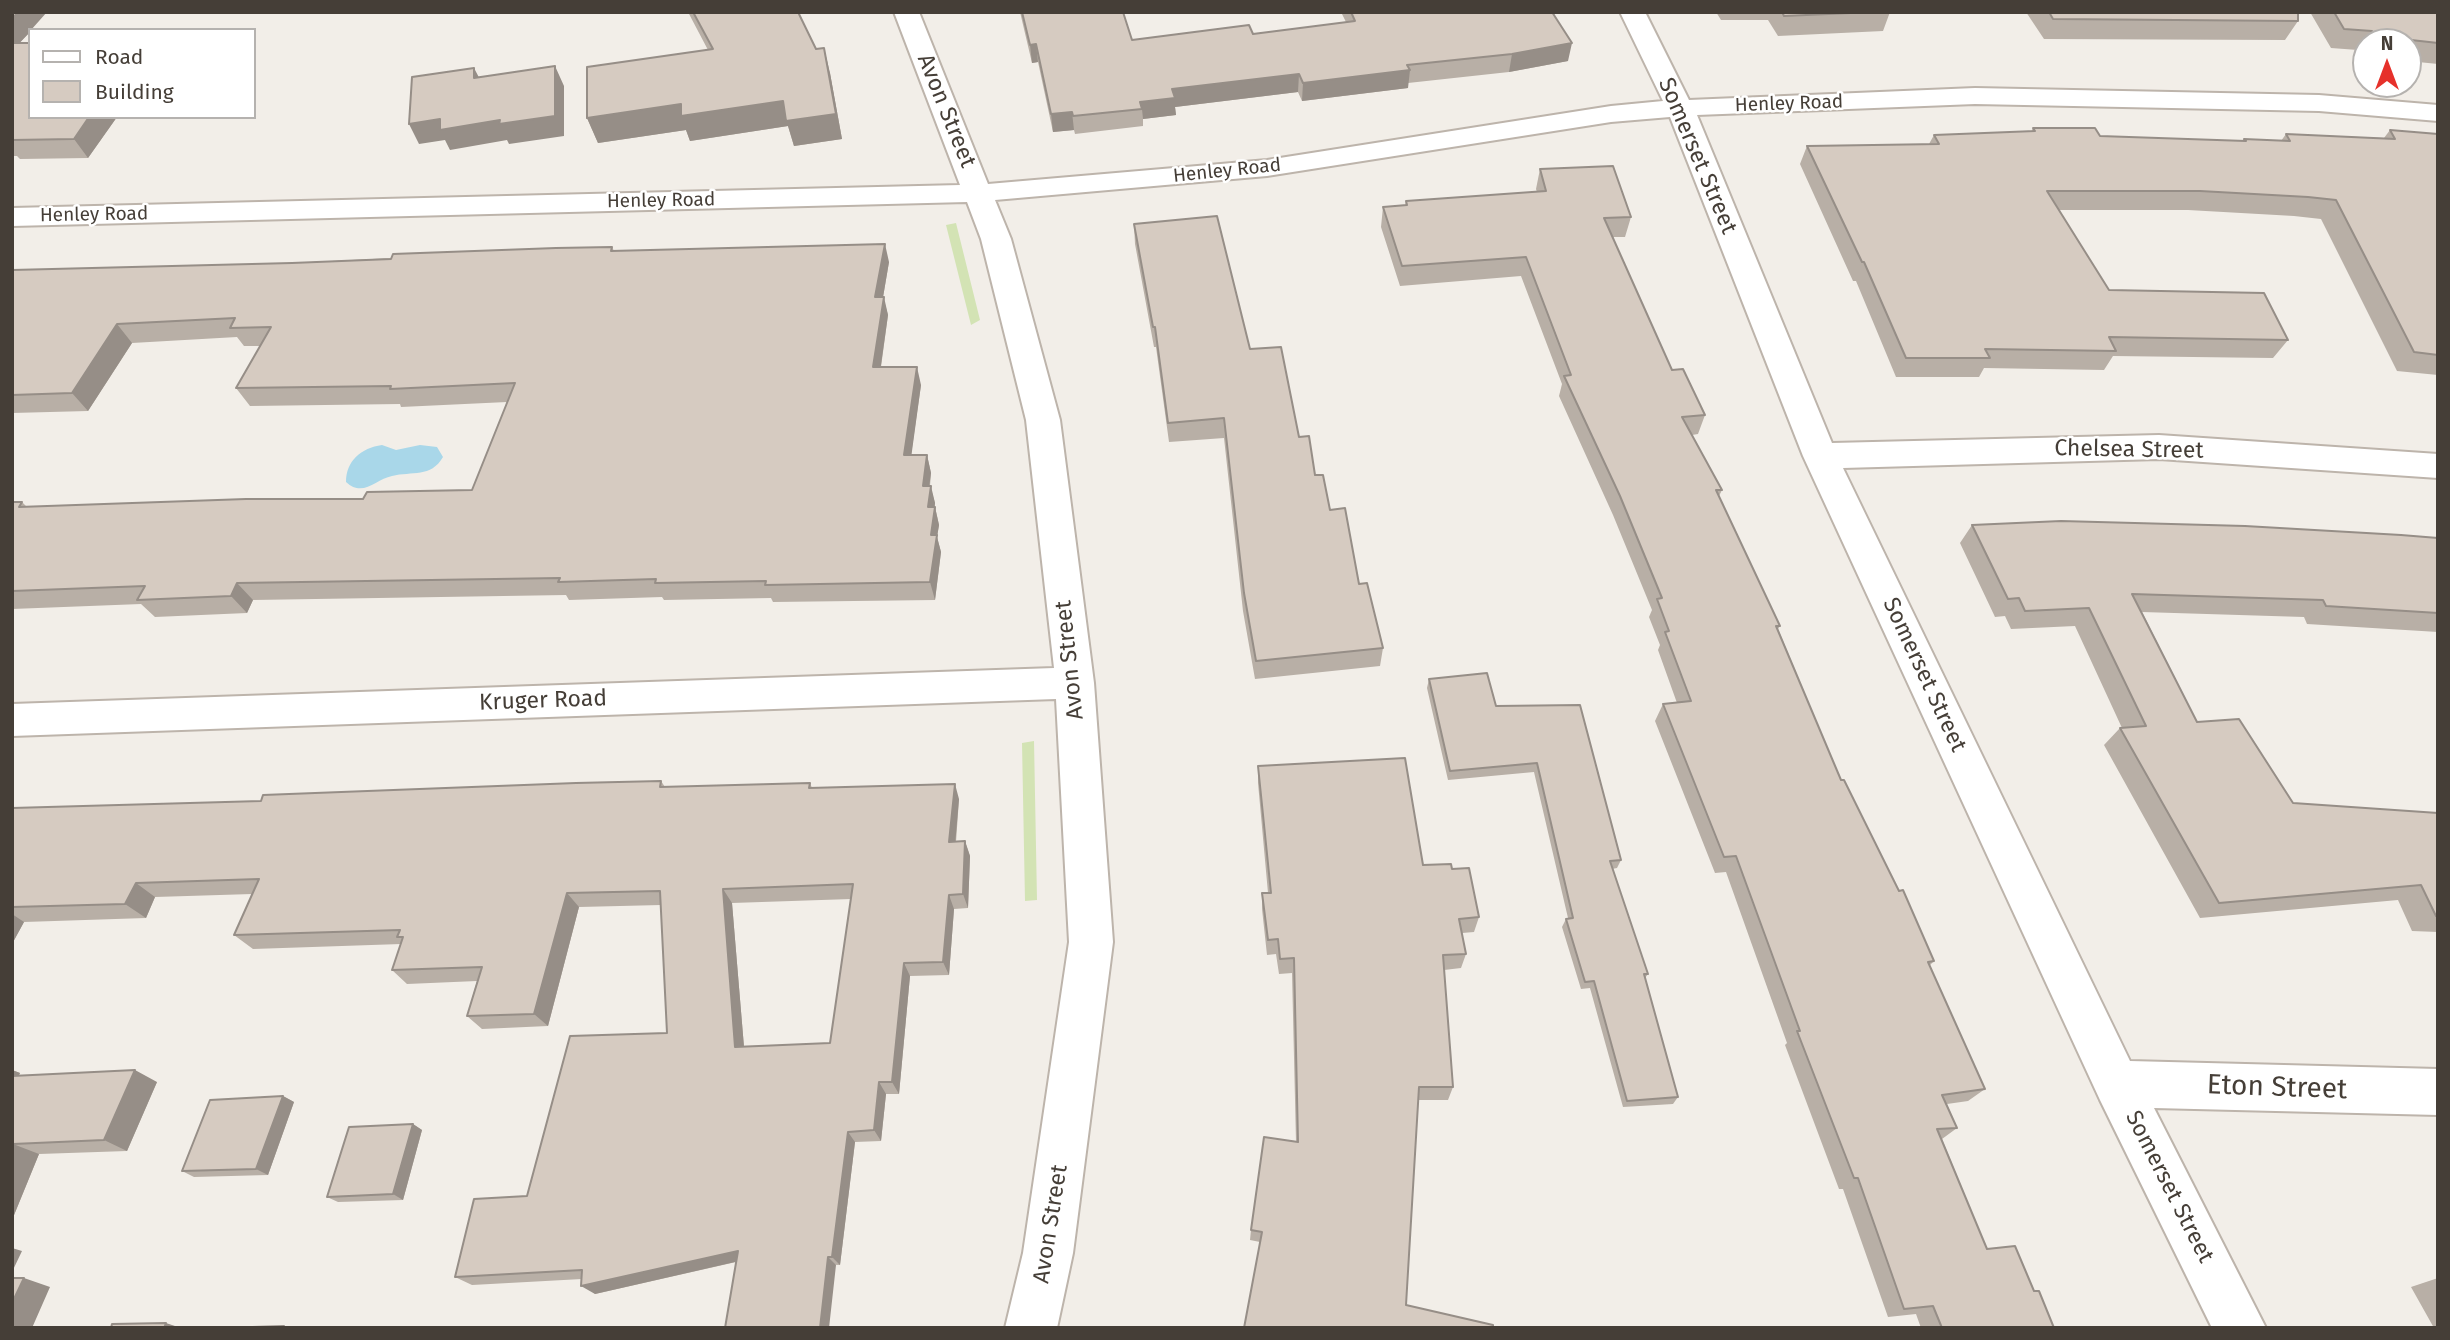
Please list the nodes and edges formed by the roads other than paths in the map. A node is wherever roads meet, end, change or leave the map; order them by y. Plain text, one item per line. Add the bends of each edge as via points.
1 (906, 12) edge
2 (1632, 12) edge
3 (1679, 108) junction
4 (2438, 113) edge
5 (979, 193) junction
6 (12, 217) edge
7 (1821, 456) junction
8 (2438, 466) edge
9 (1075, 683) junction
10 (12, 720) edge
11 (2117, 1084) junction
12 (2438, 1092) edge
13 (1031, 1328) edge
14 (2240, 1328) edge

1 - 5 street, Avon Street
2 - 3 street, Somerset Street
3 - 4 street, Henley Road via 1975,96 2319,103
3 - 5 street, Henley Road via 1611,114 1267,168
3 - 7 street, Somerset Street
5 - 6 street, Henley Road
5 - 9 street, Avon Street via 996,239 1042,420
7 - 8 street, Chelsea Street via 2159,447
7 - 11 street, Somerset Street
9 - 10 street, Kruger Road
9 - 13 street, Avon Street via 1091,942 1048,1253
11 - 12 street, Eton Street
11 - 14 street, Somerset Street

